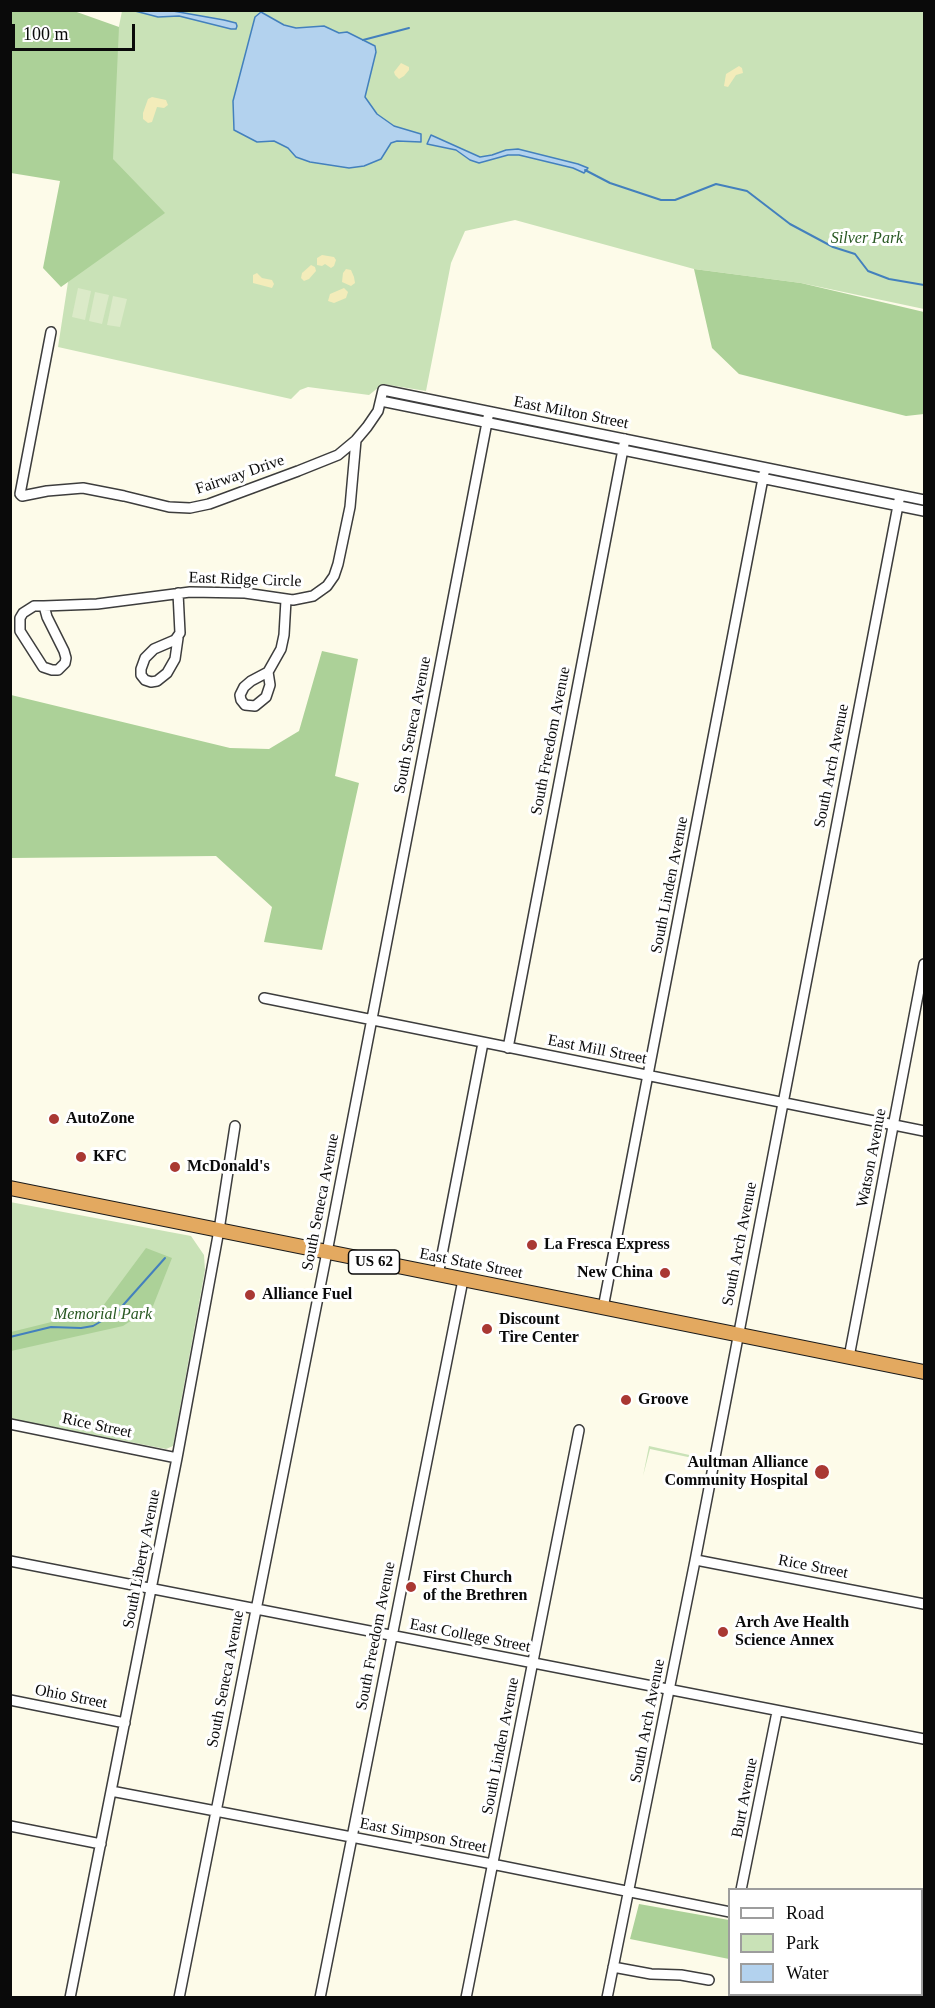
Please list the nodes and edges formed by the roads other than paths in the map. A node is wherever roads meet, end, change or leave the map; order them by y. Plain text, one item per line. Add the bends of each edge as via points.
1 (51, 332) dead end
2 (381, 401) junction
3 (439, 402) junction
4 (489, 412) junction
5 (436, 413) junction
6 (487, 423) junction
7 (625, 439) junction
8 (356, 440) junction
9 (623, 450) junction
10 (697, 454) junction
11 (695, 465) junction
12 (765, 468) junction
13 (763, 479) junction
14 (842, 483) junction
15 (840, 494) junction
16 (900, 495) junction
17 (924, 500) edge
18 (898, 506) junction
19 (924, 511) edge
20 (178, 593) junction
21 (286, 600) junction
22 (44, 606) junction
23 (178, 638) junction
24 (268, 672) dead end
25 (924, 964) edge
26 (264, 998) dead end
27 (372, 1020) junction
28 (483, 1043) junction
29 (508, 1048) junction
30 (648, 1075) junction
31 (783, 1102) junction
32 (894, 1124) junction
33 (235, 1126) dead end
34 (924, 1131) edge
35 (10, 1188) edge
36 (219, 1230) junction
37 (327, 1252) junction
38 (438, 1275) junction
39 (463, 1280) junction
40 (603, 1308) junction
41 (738, 1335) junction
42 (849, 1357) junction
43 (924, 1372) edge
44 (10, 1424) edge
45 (579, 1430) dead end
46 (177, 1458) junction
47 (696, 1560) junction
48 (10, 1561) edge
49 (151, 1589) junction
50 (924, 1605) edge
51 (255, 1609) junction
52 (392, 1636) junction
53 (533, 1664) junction
54 (669, 1691) junction
55 (10, 1700) edge
56 (777, 1712) junction
57 (125, 1723) junction
58 (924, 1740) edge
59 (111, 1791) junction
60 (215, 1811) junction
61 (10, 1826) edge
62 (351, 1837) junction
63 (101, 1845) junction
64 (493, 1864) junction
65 (741, 1888) edge
66 (628, 1892) junction
67 (728, 1912) edge
68 (613, 1966) junction
69 (709, 1980) dead end
70 (70, 1998) edge
71 (179, 1998) edge
72 (320, 1998) edge
73 (466, 1998) edge
74 (607, 1998) edge

1 - 8 street, Fairway Drive via 21,496 83,488 169,507 200,506 325,461
2 - 3 street, East Milton Street via 383,390
2 - 5 street, East Milton Street
2 - 8 street
3 - 4 street, East Milton Street
3 - 5 street
4 - 6 street, South Seneca Avenue
4 - 7 street, East Milton Street
5 - 6 street, East Milton Street
6 - 9 street, East Milton Street
6 - 27 street, South Seneca Avenue
7 - 9 street, South Freedom Avenue
7 - 10 street, East Milton Street
8 - 21 street, East Ridge Circle via 350,507 334,576 313,596
9 - 11 street, East Milton Street
9 - 29 street, South Freedom Avenue
10 - 11 street
10 - 12 street, East Milton Street
11 - 13 street, East Milton Street
12 - 13 street, South Linden Avenue
12 - 14 street, East Milton Street
13 - 15 street, East Milton Street
13 - 30 street, South Linden Avenue
14 - 15 street
14 - 16 street, East Milton Street
15 - 18 street, East Milton Street
16 - 17 street, East Milton Street
16 - 18 street, South Arch Avenue
18 - 19 street, East Milton Street
18 - 31 street, South Arch Avenue
20 - 21 street, East Ridge Circle via 228,592
20 - 22 street, East Ridge Circle via 97,604
20 - 23 street
21 - 24 street via 284,635
22 - 22 street, East Ridge Circle via 25,611 20,618 21,631 43,667 58,670 66,656
23 - 23 street via 168,673 157,681 144,680 141,669 145,658 154,649
25 - 32 street, Watson Avenue
26 - 27 street, East Mill Street
27 - 28 street, East Mill Street
27 - 37 street, South Seneca Avenue
28 - 29 street, East Mill Street
28 - 38 street
29 - 30 street, East Mill Street
30 - 31 street, East Mill Street
30 - 40 street, South Linden Avenue
31 - 32 street, East Mill Street
31 - 41 street, South Arch Avenue
32 - 34 street, East Mill Street
32 - 42 street, Watson Avenue
33 - 36 street, South Liberty Avenue
35 - 36 highway, East State Street / US 62
36 - 37 highway, East State Street / US 62
36 - 46 street, South Liberty Avenue
37 - 38 highway, East State Street / US 62
37 - 51 street, South Seneca Avenue
38 - 39 highway, East State Street / US 62
39 - 40 highway, East State Street / US 62
39 - 52 street, South Freedom Avenue
40 - 41 highway, East State Street / US 62
41 - 42 highway, East State Street / US 62
41 - 47 street, South Arch Avenue
42 - 43 highway, East State Street / US 62
44 - 46 street, Rice Street
45 - 53 street, South Linden Avenue
46 - 49 street, South Liberty Avenue
47 - 50 street, Rice Street
47 - 54 street, South Arch Avenue
48 - 49 street, East College Street
49 - 51 street, East College Street
49 - 57 street, South Liberty Avenue
51 - 52 street, East College Street
51 - 60 street, South Seneca Avenue
52 - 53 street, East College Street
52 - 62 street, South Freedom Avenue
53 - 54 street, East College Street
53 - 64 street, South Linden Avenue
54 - 56 street, East College Street
54 - 66 street, South Arch Avenue
55 - 57 street, Ohio Street
56 - 58 street, East College Street
56 - 65 street, Burt Avenue
57 - 59 street, South Liberty Avenue
59 - 60 street, East Simpson Street
59 - 63 street, South Liberty Avenue
60 - 62 street, East Simpson Street
60 - 71 street, South Seneca Avenue
61 - 63 street
62 - 64 street, East Simpson Street
62 - 72 street, South Freedom Avenue
63 - 70 street, South Liberty Avenue
64 - 66 street, East Simpson Street
64 - 73 street, South Linden Avenue
66 - 67 street, East Simpson Street
66 - 68 street, South Arch Avenue
68 - 69 street
68 - 74 street, South Arch Avenue

